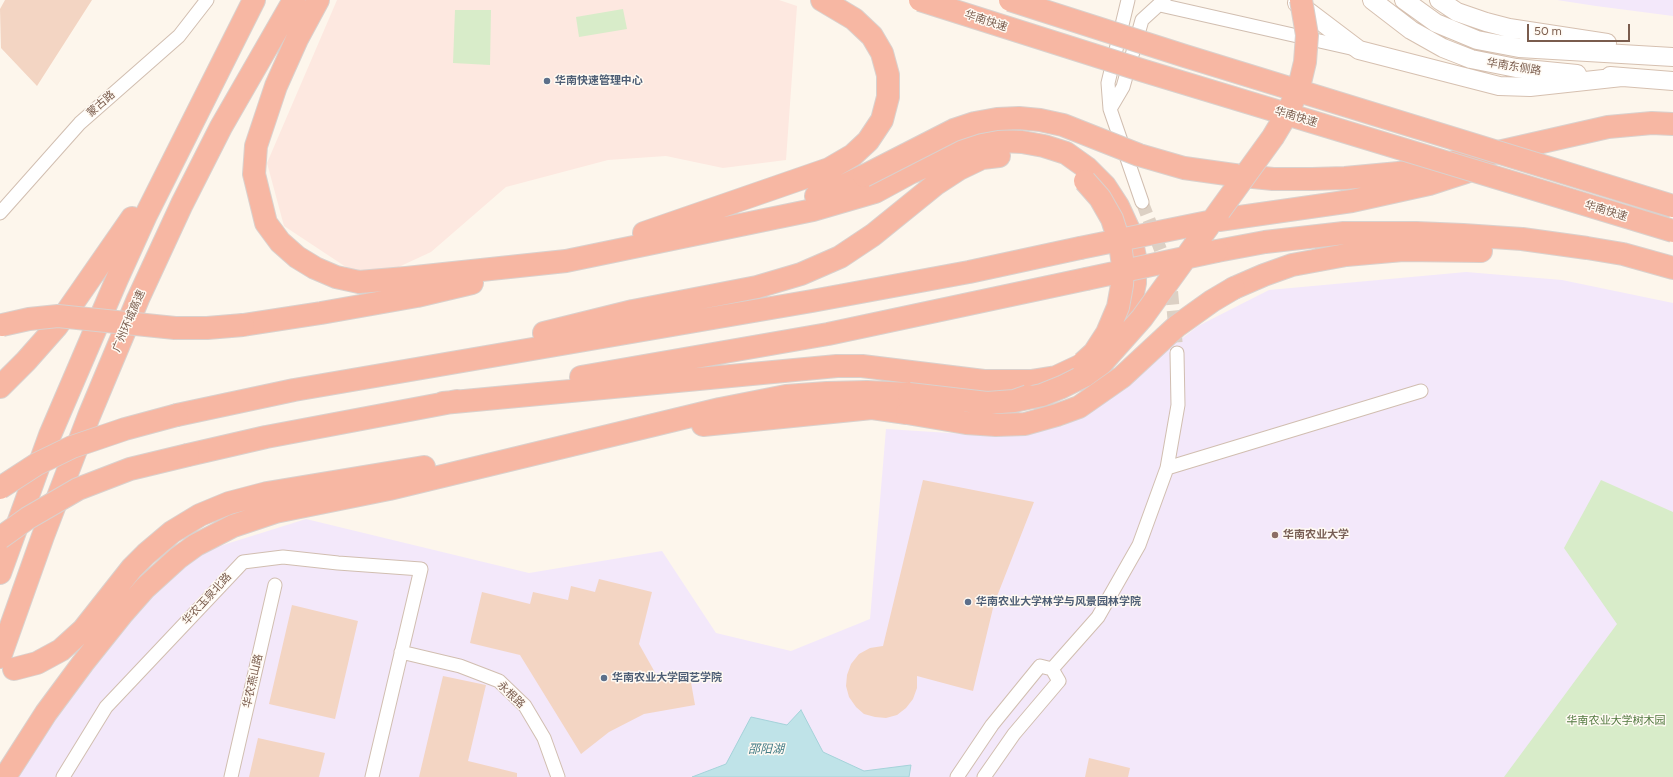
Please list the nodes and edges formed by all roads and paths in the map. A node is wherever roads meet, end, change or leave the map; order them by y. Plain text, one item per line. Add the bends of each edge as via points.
1 (207, 0) edge
2 (254, 0) edge
3 (294, 0) edge
4 (318, 0) edge
5 (822, 0) edge
6 (920, 0) edge
7 (1010, 0) edge
8 (1128, 0) edge
9 (1293, 0) edge
10 (1301, 0) edge
11 (1372, 0) edge
12 (1404, 0) edge
13 (1439, 0) edge
14 (1161, 2) edge
15 (1359, 50) junction
16 (1673, 57) edge
17 (1622, 77) junction
18 (1673, 81) edge
19 (1110, 109) junction
20 (1673, 124) edge
21 (1583, 133) junction
22 (176, 152) junction
23 (1142, 202) tunnel mouth
24 (1673, 206) edge
25 (0, 213) edge
26 (1673, 231) edge
27 (566, 261) junction
28 (1673, 268) edge
29 (1673, 280) edge
30 (1, 325) edge
31 (1177, 353) tunnel mouth
32 (346, 381) junction
33 (0, 387) edge
34 (1421, 391) dead end
35 (1014, 401) junction
36 (443, 404) junction
37 (908, 404) junction
38 (612, 434) junction
39 (1167, 468) junction
40 (0, 488) edge
41 (0, 538) edge
42 (0, 573) edge
43 (275, 585) dead end
44 (401, 652) junction
45 (7, 663) edge
46 (1052, 670) junction
47 (6, 777) edge
48 (62, 777) edge
49 (230, 777) edge
50 (372, 777) edge
51 (558, 777) edge
52 (957, 777) edge
53 (984, 777) edge

1 - 25 street, 蒙古路 via 179,36 80,123
2 - 22 highway
3 - 45 highway, 广州环城高速 via 214,141 138,299 86,423 40,544
4 - 27 highway via 276,86 256,146 254,174 261,204 266,223 280,242 315,268 360,282
5 - 27 highway via 854,19 872,36 882,53 888,75 888,97 882,120 868,141 853,155 829,169
6 - 26 highway, 华南快速, bridge via 1141,70
7 - 24 highway, bridge
8 - 19 street via 1108,82
9 - 15 street
10 - 35 highway, bridge via 1307,35 1305,62 1299,87 1288,112 1269,143 1142,318 1102,363 1062,387 1042,395
11 - 17 street, 华南东侧路 via 1411,30 1443,48 1471,59 1516,68
12 - 16 street, 华南东侧路 via 1436,23 1477,40 1519,48
13 - 16 street via 1457,12 1501,26
14 - 15 street
14 - 19 street via 1142,20 1123,87
15 - 17 street via 1499,86 1530,87
17 - 18 street, 华南东侧路
19 - 23 street
20 - 21 highway via 1608,126
21 - 27 highway, bridge via 1398,173 1345,178 1273,179 1184,168 1139,155 1063,125 1019,118 997,119 954,130 835,190
21 - 32 highway, bridge via 1429,184 1352,201 1220,220 969,272 812,301
22 - 33 highway via 57,326
22 - 42 highway via 71,383
27 - 30 highway, bridge via 417,296 243,325 175,328 58,316
27 - 36 highway via 813,210 875,192 960,150 1001,141 1044,146 1066,153 1087,168 1105,186 1130,232 1135,256 1135,283 1130,308 1117,333 1100,353 1081,367 1056,377 1032,381 984,381 862,366 837,366
28 - 36 highway, bridge via 1623,254 1522,239 1455,234 1344,233 1265,242 1217,251 828,334
29 - 37 highway, bridge via 1585,262 1488,251 1429,249 1321,259 1292,265 1264,275 1212,301 1177,326 1122,377 1079,407 1025,424 996,425 958,422
31 - 39 street via 1178,405
32 - 35 highway, bridge via 633,311 757,287 801,274 840,257 873,236 936,184 959,169 982,158 1010,155 1035,157 1062,166 1085,181 1100,198 1112,219 1123,266 1118,307 1108,333 1094,353 1068,377 1044,390
32 - 40 highway, bridge via 243,400 125,429 72,447 37,464
34 - 39 street
35 - 37 highway, bridge
36 - 41 highway, bridge via 273,436 130,469 78,490 28,518
37 - 38 highway via 867,392 786,396
38 - 45 highway via 267,493 214,508 187,522 158,543 132,568 83,630 61,650 37,663
38 - 47 highway via 389,489 275,512 233,526 196,545 161,572 123,613 46,713
39 - 46 street via 1139,545 1117,584 1098,617
43 - 49 street, 华农燕山路
44 - 48 street, 华农玉泉北路 via 420,569 283,557 243,562 106,707
44 - 50 street
44 - 51 street, 永根路 via 460,666 499,681 525,706 544,738
46 - 52 street via 1040,666 992,725
46 - 53 street via 1059,681 1014,734

